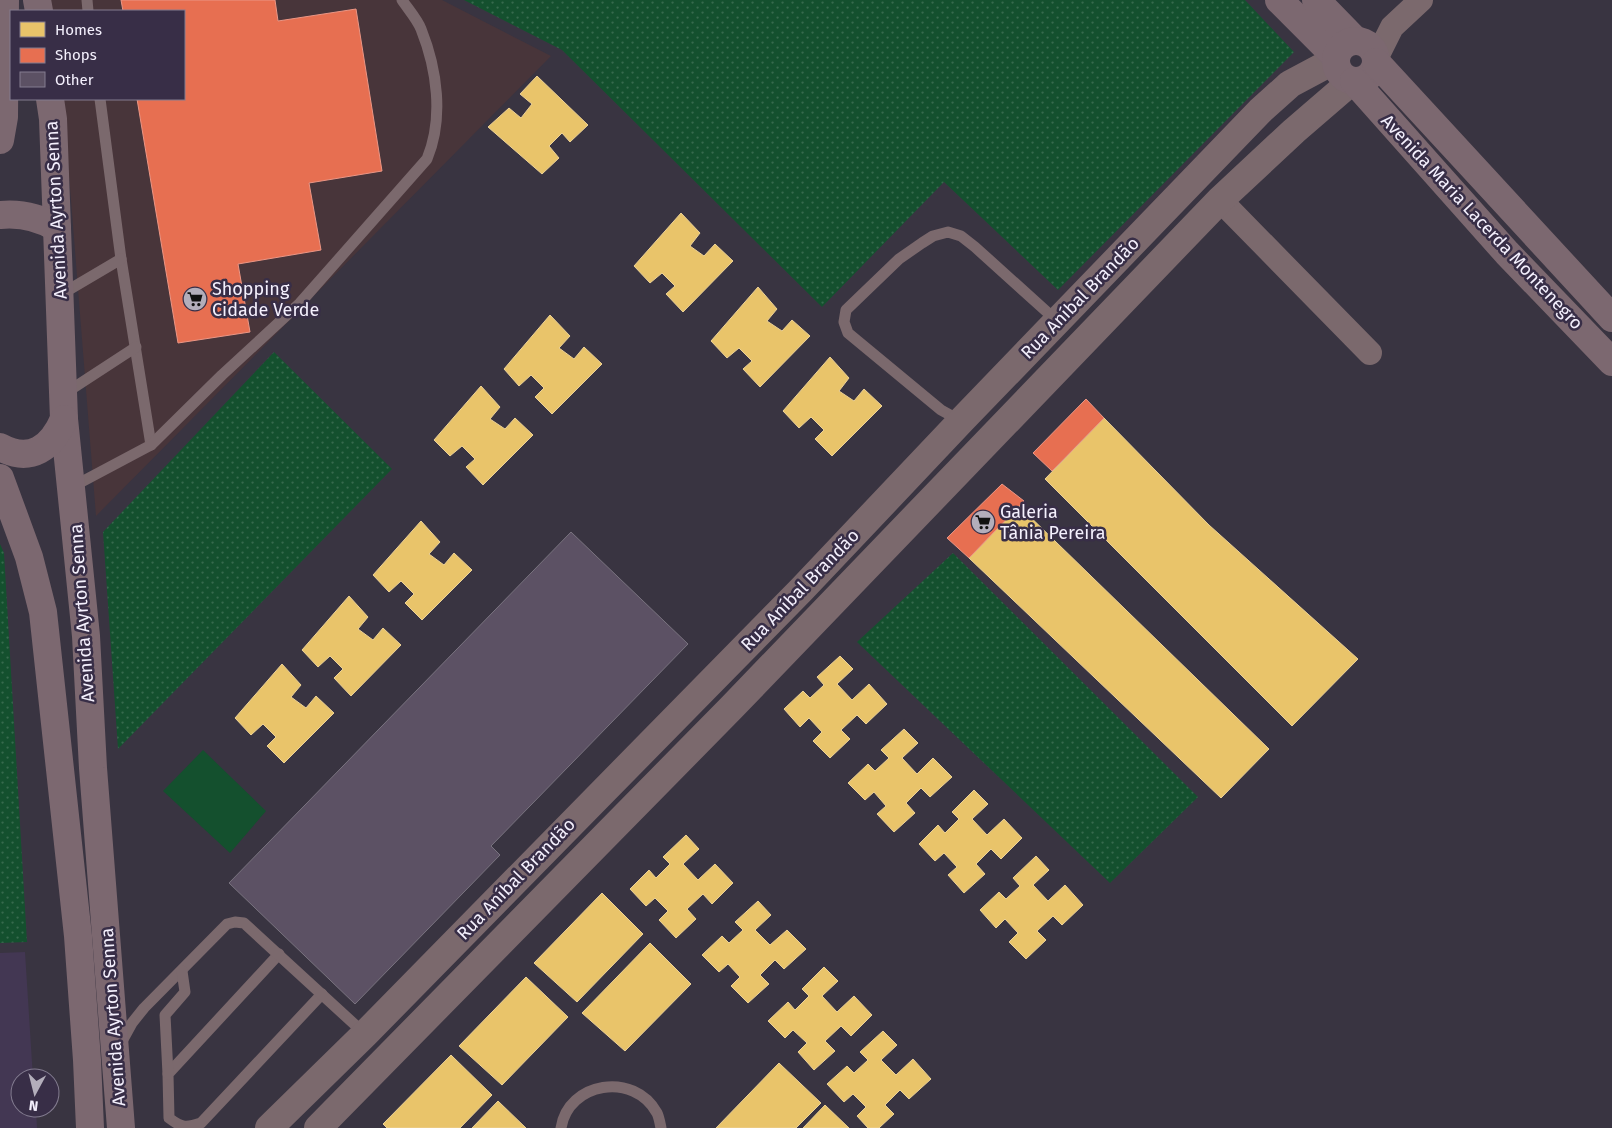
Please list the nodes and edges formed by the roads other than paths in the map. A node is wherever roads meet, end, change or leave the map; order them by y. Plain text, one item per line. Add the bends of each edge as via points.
1 (4, 0) edge
2 (402, 0) edge
3 (1279, 0) edge
4 (1316, 0) edge
5 (1421, 0) edge
6 (0, 4) edge
7 (1355, 60) junction
8 (50, 100) edge
9 (100, 100) edge
10 (0, 140) edge
11 (1220, 200) junction
12 (0, 215) edge
13 (57, 228) junction
14 (121, 259) junction
15 (60, 295) junction
16 (1612, 318) edge
17 (1057, 321) junction
18 (136, 347) junction
19 (1370, 353) dead end
20 (1612, 362) edge
21 (64, 407) junction
22 (961, 421) junction
23 (151, 445) junction
24 (0, 447) edge
25 (0, 478) edge
26 (72, 487) junction
27 (673, 719) junction
28 (696, 742) junction
29 (278, 954) junction
30 (182, 971) junction
31 (322, 994) junction
32 (365, 1034) junction
33 (116, 1057) junction
34 (168, 1074) junction
35 (90, 1128) edge
36 (121, 1128) edge
37 (270, 1128) edge
38 (318, 1128) edge
39 (561, 1128) edge
40 (661, 1128) edge

1 - 6 lane
1 - 10 main road via 4,117
2 - 23 lane via 421,27 434,72 437,102 433,144 427,159 300,303
3 - 7 main road, Avenida Maria Lacerda Montenegro
4 - 7 main road, Avenida Maria Lacerda Montenegro
5 - 7 street, Rua Aníbal Brandão
7 - 11 street, Rua Aníbal Brandão via 1294,131
7 - 16 main road, Avenida Maria Lacerda Montenegro
7 - 17 street, Rua Aníbal Brandão via 1290,84
7 - 20 main road, Avenida Maria Lacerda Montenegro via 1507,253
8 - 13 main road, Avenida Ayrton Senna
9 - 14 lane
11 - 19 street
11 - 28 street, Rua Aníbal Brandão
12 - 13 main road via 45,220
13 - 15 main road, Avenida Ayrton Senna
14 - 15 lane
14 - 18 lane
15 - 21 main road, Avenida Ayrton Senna
17 - 22 street, Rua Aníbal Brandão
17 - 22 lane via 975,246 948,232 933,236 899,259 846,310 844,322 848,333 941,410
18 - 21 lane
18 - 23 lane
21 - 24 main road via 58,433 50,443 36,451 21,454
21 - 26 main road, Avenida Ayrton Senna
22 - 27 street, Rua Aníbal Brandão
23 - 26 lane
25 - 35 main road, Avenida Ayrton Senna via 29,557 43,612 78,936
26 - 33 main road, Avenida Ayrton Senna
27 - 28 street
27 - 32 street, Rua Aníbal Brandão
28 - 38 street, Rua Aníbal Brandão
29 - 30 lane via 244,923 234,922 226,924
29 - 31 lane
29 - 34 lane
30 - 33 lane via 132,1023
30 - 34 lane via 185,992 165,1015
31 - 32 lane
31 - 34 lane via 201,1123 188,1128 169,1118
32 - 37 street, Rua Aníbal Brandão
33 - 36 main road, Avenida Ayrton Senna
39 - 40 lane via 562,1118 578,1097 604,1086 628,1088 646,1099 657,1114

